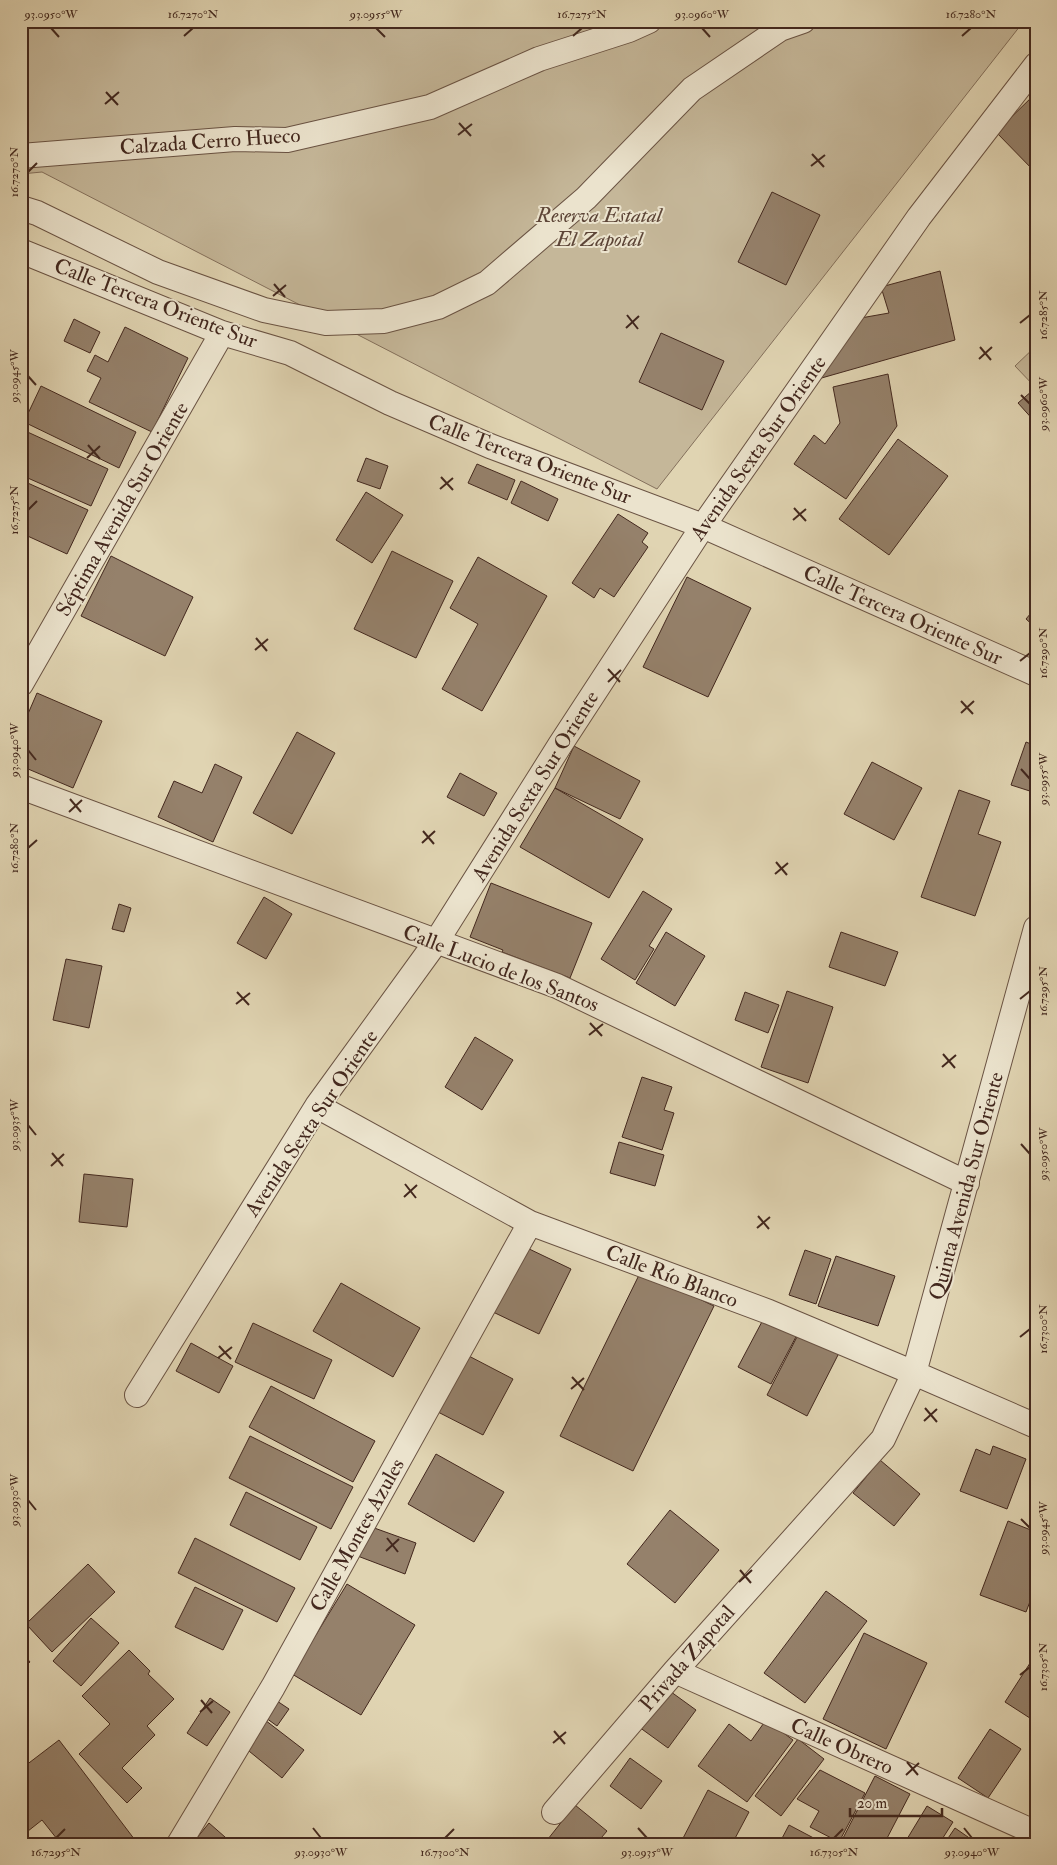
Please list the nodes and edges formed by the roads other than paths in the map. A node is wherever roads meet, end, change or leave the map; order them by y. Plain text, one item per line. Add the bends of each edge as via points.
1 (649, 21) edge
2 (802, 21) edge
3 (1036, 65) edge
4 (21, 156) edge
5 (21, 208) edge
6 (21, 251) edge
7 (222, 333) junction
8 (703, 526) junction
9 (1036, 674) edge
10 (21, 684) edge
11 (21, 787) edge
12 (1036, 928) edge
13 (436, 942) junction
14 (317, 1106) junction
15 (967, 1183) junction
16 (530, 1223) junction
17 (914, 1373) junction
18 (137, 1395) dead end
19 (1036, 1426) edge
20 (883, 1440) joint
21 (675, 1671) junction
22 (554, 1812) dead end
23 (1036, 1833) edge
24 (179, 1844) edge

1 - 4 street, Calzada Cerro Hueco via 540,59 430,107 287,140 235,139
2 - 5 street via 780,29 692,89 586,198 487,284 438,307 384,321 326,323 264,310 158,272
3 - 8 street, Avenida Sexta Sur Oriente via 919,216
6 - 7 street, Calle Tercera Oriente Sur
7 - 8 street, Calle Tercera Oriente Sur via 290,354 390,403 490,446
7 - 10 street, Séptima Avenida Sur Oriente
8 - 9 street, Calle Tercera Oriente Sur
8 - 13 street, Avenida Sexta Sur Oriente
11 - 13 street, Calle Lucio de los Santos
12 - 15 street, Quinta Avenida Sur Oriente
13 - 14 street, Avenida Sexta Sur Oriente
13 - 15 street, Calle Lucio de los Santos via 557,986
14 - 16 street, Calle Río Blanco
14 - 18 street, Avenida Sexta Sur Oriente
15 - 17 street, Quinta Avenida Sur Oriente
16 - 17 street, Calle Río Blanco via 769,1312
16 - 24 street, Calle Montes Azules via 273,1686
17 - 19 street, Calle Río Blanco
17 - 20 street, Quinta Avenida Sur Oriente
20 - 21 street, Privada Zapotal
21 - 22 street, Privada Zapotal
21 - 23 street, Calle Obrero

